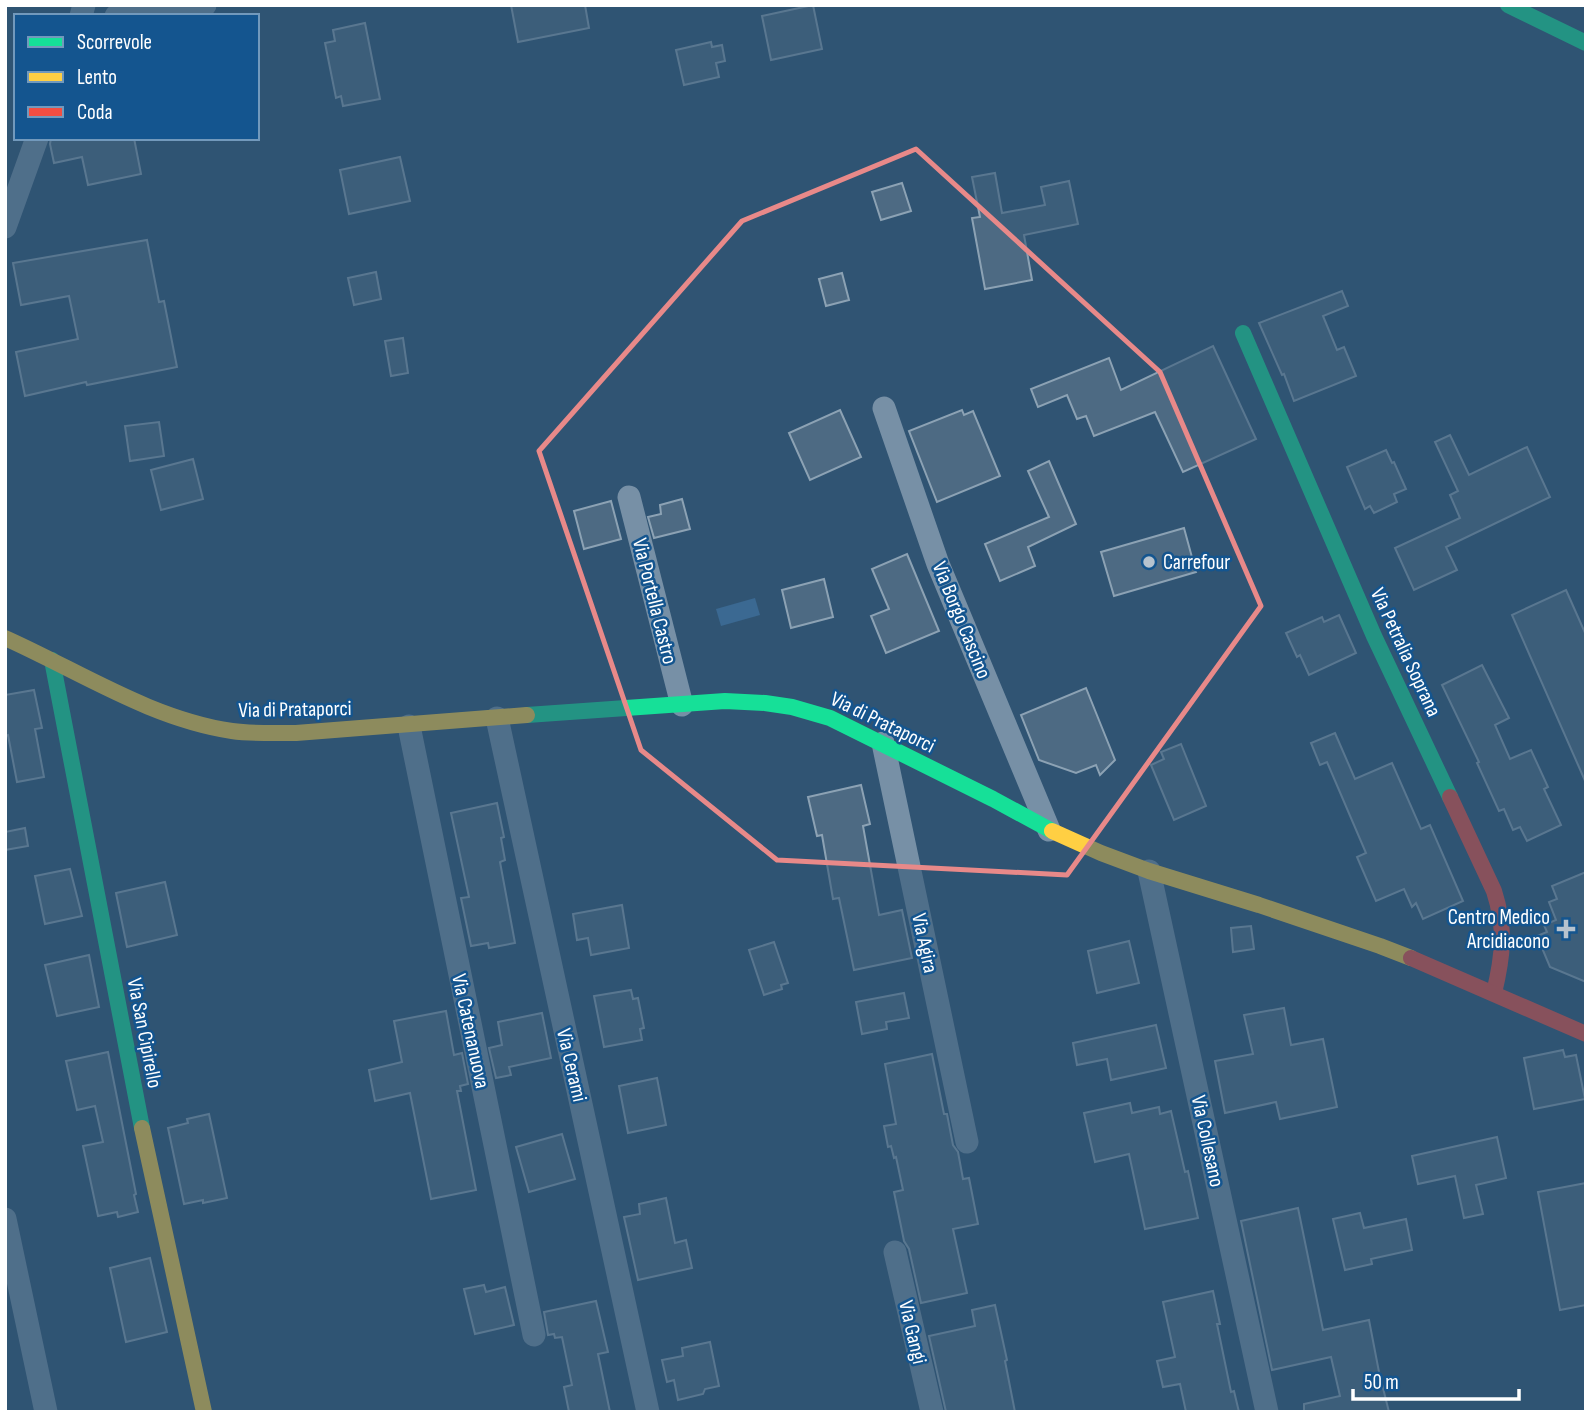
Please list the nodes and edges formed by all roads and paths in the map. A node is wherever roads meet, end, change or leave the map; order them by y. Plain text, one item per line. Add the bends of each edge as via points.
1 (205, 5) edge
2 (1508, 5) edge
3 (132, 14) edge
4 (1586, 43) edge
5 (36, 140) edge
6 (5, 227) edge
7 (1243, 333) dead end
8 (884, 408) dead end
9 (629, 497) dead end
10 (5, 638) edge
11 (52, 660) junction
12 (682, 705) junction
13 (497, 718) junction
14 (409, 726) junction
15 (883, 743) junction
16 (1049, 830) junction
17 (1149, 871) junction
18 (1494, 993) junction
19 (1586, 1034) edge
20 (967, 1142) dead end
21 (5, 1219) edge
22 (895, 1252) dead end
23 (534, 1335) dead end
24 (46, 1412) edge
25 (204, 1412) edge
26 (648, 1412) edge
27 (932, 1412) edge
28 (1267, 1412) edge

1 - 3 street
2 - 4 street
5 - 6 street
7 - 18 street, Via Petralia Soprana via 1374,636 1502,912 1503,959
8 - 16 street, Via Borgo Cascino via 938,564
9 - 12 street, Via Portella Castro
10 - 11 street, Via di Prataporci
11 - 14 street, Via di Prataporci via 135,700 220,729 289,733
11 - 25 street, Via San Cipirello via 145,1144
12 - 13 street, Via di Prataporci
12 - 15 street, Via di Prataporci via 775,704 811,711
13 - 14 street, Via di Prataporci
13 - 26 street, Via Cerami
14 - 23 street, Via Catenanuova
15 - 16 street, Via di Prataporci
15 - 20 street, Via Agira
16 - 17 street, Via di Prataporci
17 - 18 street, Via di Prataporci via 1380,946
17 - 28 street, Via Collesano
18 - 19 street, Via di Prataporci
21 - 24 street
22 - 27 street, Via Gangi

